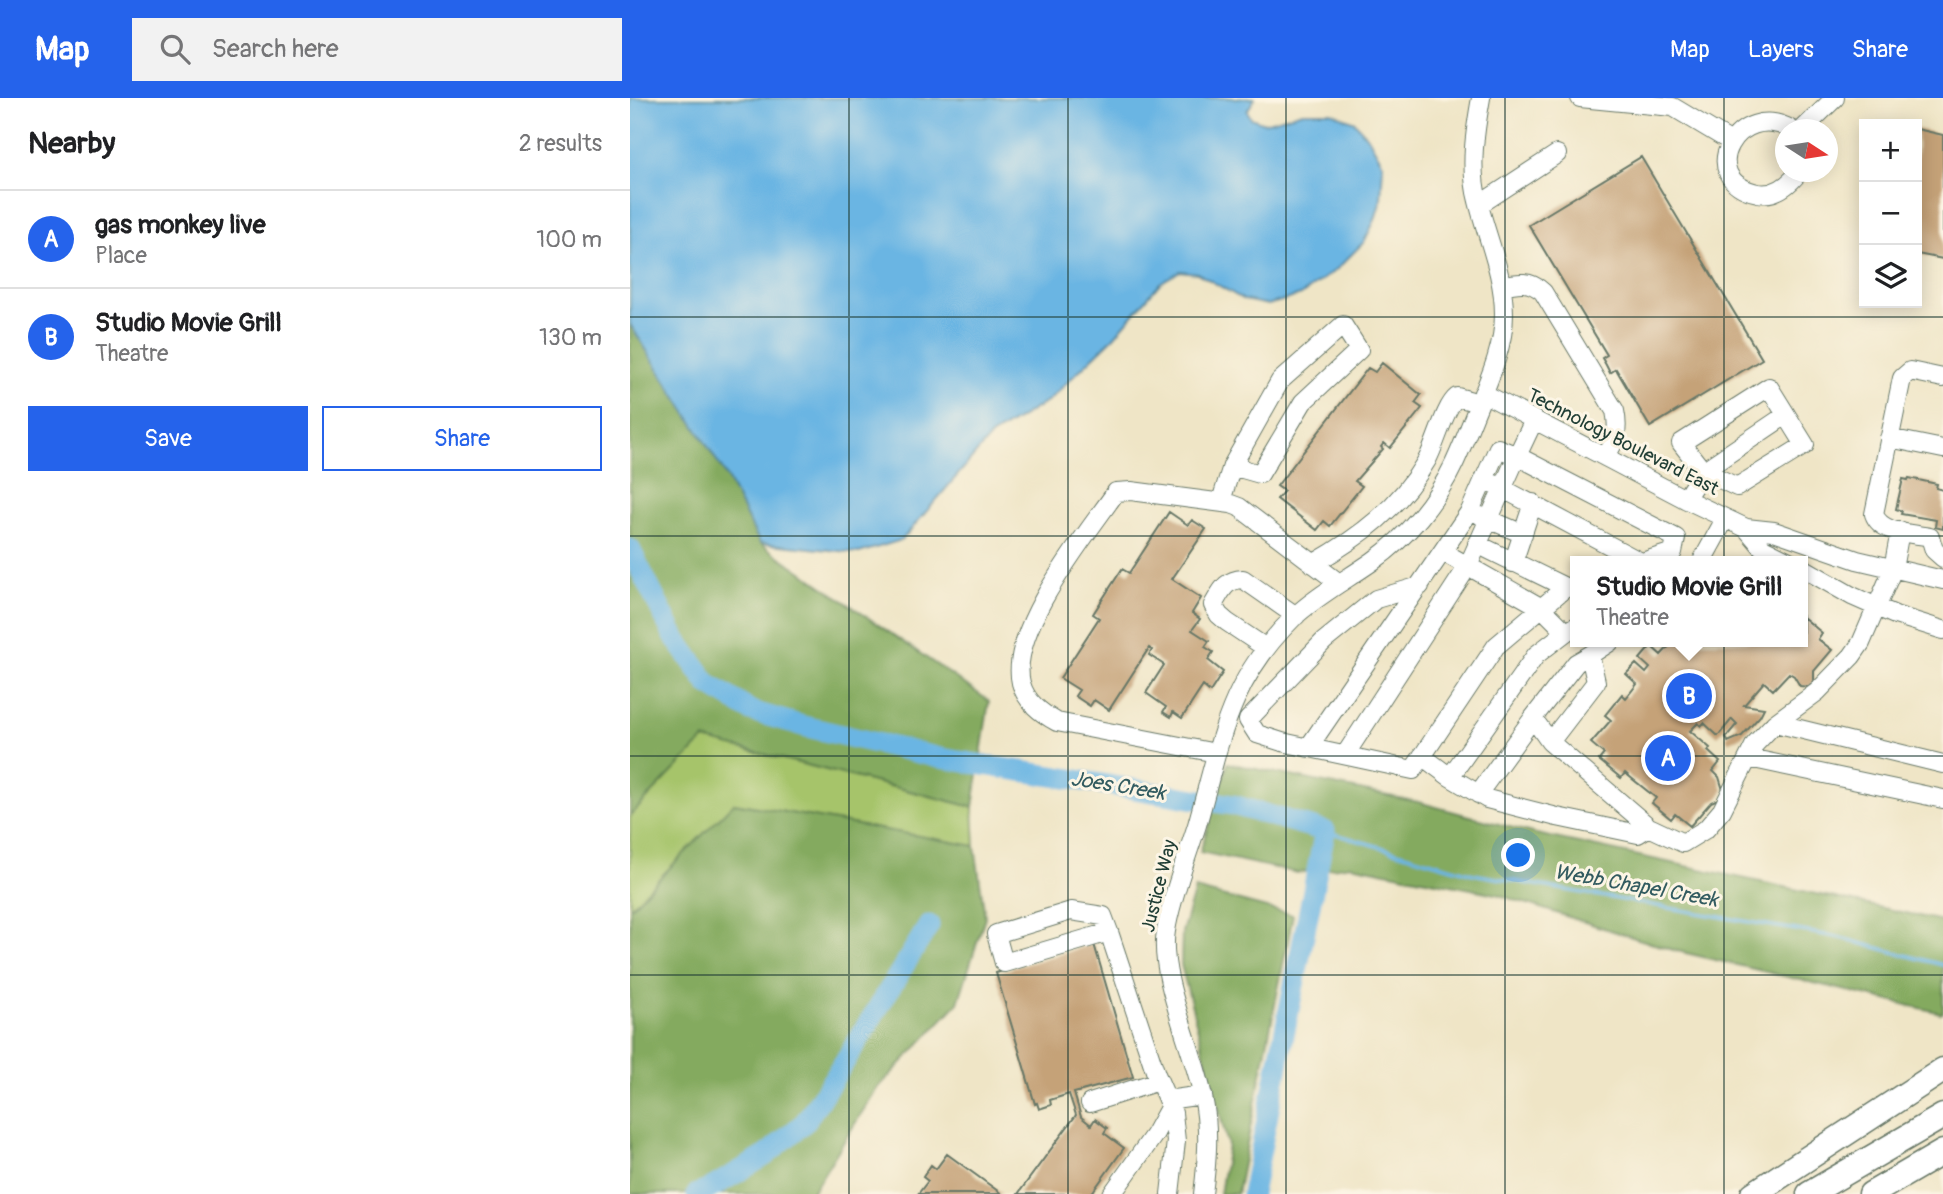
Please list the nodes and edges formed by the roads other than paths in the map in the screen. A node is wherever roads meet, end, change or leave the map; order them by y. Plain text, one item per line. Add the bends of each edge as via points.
1 (1481, 98) edge
2 (1580, 98) edge
3 (1835, 98) edge
4 (1775, 119) edge
5 (1813, 119) edge
6 (1728, 140) junction
7 (1557, 154) dead end
8 (1792, 182) edge
9 (1479, 205) junction
10 (1502, 286) junction
11 (1943, 378) edge
12 (1481, 398) junction
13 (1786, 415) junction
14 (1534, 420) junction
15 (1889, 438) junction
16 (1943, 449) edge
17 (1517, 456) junction
18 (1605, 457) junction
19 (1232, 466) junction
20 (1703, 471) junction
21 (1485, 481) junction
22 (1413, 482) junction
23 (1503, 487) junction
24 (1435, 495) junction
25 (1685, 499) junction
26 (1221, 501) junction
27 (1533, 503) junction
28 (1470, 511) junction
29 (1725, 519) junction
30 (1489, 520) junction
31 (1746, 527) junction
32 (1900, 531) junction
33 (1523, 534) junction
34 (1936, 537) edge
35 (1477, 544) junction
36 (1443, 552) junction
37 (1630, 556) edge
38 (1661, 556) edge
39 (1705, 556) edge
40 (1779, 556) edge
41 (1943, 558) edge
42 (1513, 563) junction
43 (1313, 564) junction
44 (1468, 566) junction
45 (1893, 569) junction
46 (1808, 571) edge
47 (1943, 580) edge
48 (1339, 583) junction
49 (1420, 586) junction
50 (1570, 586) edge
51 (1570, 587) edge
52 (1878, 607) junction
53 (1542, 608) junction
54 (1296, 616) junction
55 (1570, 629) edge
56 (1943, 630) edge
57 (1570, 631) edge
58 (1602, 647) edge
59 (1266, 648) junction
60 (1590, 654) junction
61 (1533, 718) junction
62 (1775, 723) junction
63 (1550, 742) junction
64 (1308, 748) junction
65 (1345, 755) junction
66 (1422, 756) junction
67 (1749, 758) junction
68 (1215, 760) junction
69 (1943, 764) edge
70 (1450, 777) junction
71 (1478, 794) junction
72 (1943, 799) edge
73 (1649, 827) junction
74 (1109, 932) junction
75 (1943, 1070) edge
76 (1159, 1080) junction
77 (1204, 1101) junction
78 (1090, 1104) dead end
79 (1170, 1106) junction
80 (1943, 1116) edge
81 (1943, 1152) edge
82 (1943, 1167) edge
83 (1893, 1181) junction
84 (1112, 1194) edge
85 (1170, 1194) edge
86 (1203, 1194) edge
87 (1753, 1194) edge
88 (1809, 1194) edge
89 (1871, 1194) edge

1 - 9 street, Justice Way via 1474,153
2 - 6 street via 1673,107
3 - 5 street
4 - 6 street via 1749,119
6 - 8 street via 1725,155 1736,183 1763,194
7 - 9 street
9 - 10 street, Justice Way
10 - 12 street, Justice Way via 1504,316 1498,353
10 - 18 street via 1524,282 1543,292 1615,411 1617,435
11 - 15 street via 1910,371 1902,378
12 - 14 street, Technology Boulevard East
12 - 22 street via 1457,397 1450,402 1440,433
12 - 24 street, Justice Way via 1454,465
13 - 20 street
13 - 20 street via 1805,445 1737,487
13 - 20 street via 1769,387 1681,443
14 - 17 street
14 - 18 street, Technology Boulevard East
15 - 16 street
15 - 32 street via 1874,514 1884,528
17 - 21 street via 1498,448
17 - 23 street
17 - 38 street via 1676,538 1673,552
18 - 25 street, Technology Boulevard East
19 - 19 street via 1280,381 1343,325 1359,350 1303,402 1260,474
19 - 26 street
20 - 25 street
21 - 23 street
21 - 28 street
22 - 24 street
22 - 43 street via 1385,515
23 - 27 street
23 - 30 street
24 - 48 street, Justice Way via 1397,542
25 - 29 street, Technology Boulevard East
26 - 43 street via 1239,507
26 - 68 street via 1116,492 1042,599 1020,665 1021,683 1029,699 1057,722
27 - 33 street
27 - 37 street
28 - 30 street
28 - 36 street
29 - 31 street, Technology Boulevard East
29 - 39 street
30 - 33 street
30 - 35 street
31 - 40 street, Technology Boulevard East via 1763,548
31 - 45 street, Technology Boulevard East via 1774,531
32 - 34 street
32 - 45 street
33 - 42 street
34 - 41 street via 1934,550
35 - 42 street
35 - 44 street
36 - 44 street
36 - 49 street
42 - 50 street
43 - 48 street
44 - 53 street
44 - 65 street
45 - 47 street, Technology Boulevard East
45 - 52 street
46 - 52 street
48 - 54 street, Justice Way
49 - 64 street
49 - 64 street via 1376,599 1324,641 1248,720 1257,734
51 - 53 street
52 - 56 street
52 - 62 street via 1852,656 1817,692
53 - 55 street
53 - 66 street via 1496,646
54 - 59 street, Justice Way
54 - 59 street via 1243,579 1226,583 1213,605 1219,615
57 - 70 street via 1536,656
58 - 60 street
59 - 68 street, Justice Way via 1234,698
60 - 61 street via 1576,663
60 - 63 street via 1596,682
61 - 63 street
61 - 71 street
62 - 67 street via 1755,744
62 - 69 street
63 - 73 street
64 - 65 street
65 - 66 street via 1413,770
66 - 70 street
67 - 72 street
67 - 73 street via 1706,829 1683,842
68 - 77 street, Justice Way via 1166,931 1165,952
70 - 71 street
71 - 73 street via 1638,834
74 - 74 street via 1004,963 996,934 1071,911 1103,916
74 - 76 street
75 - 87 highway
76 - 78 street
76 - 79 street
77 - 79 street
77 - 86 street, Justice Way
79 - 84 street
79 - 85 street via 1176,1141
80 - 88 highway
81 - 83 highway
82 - 83 highway
83 - 89 highway

